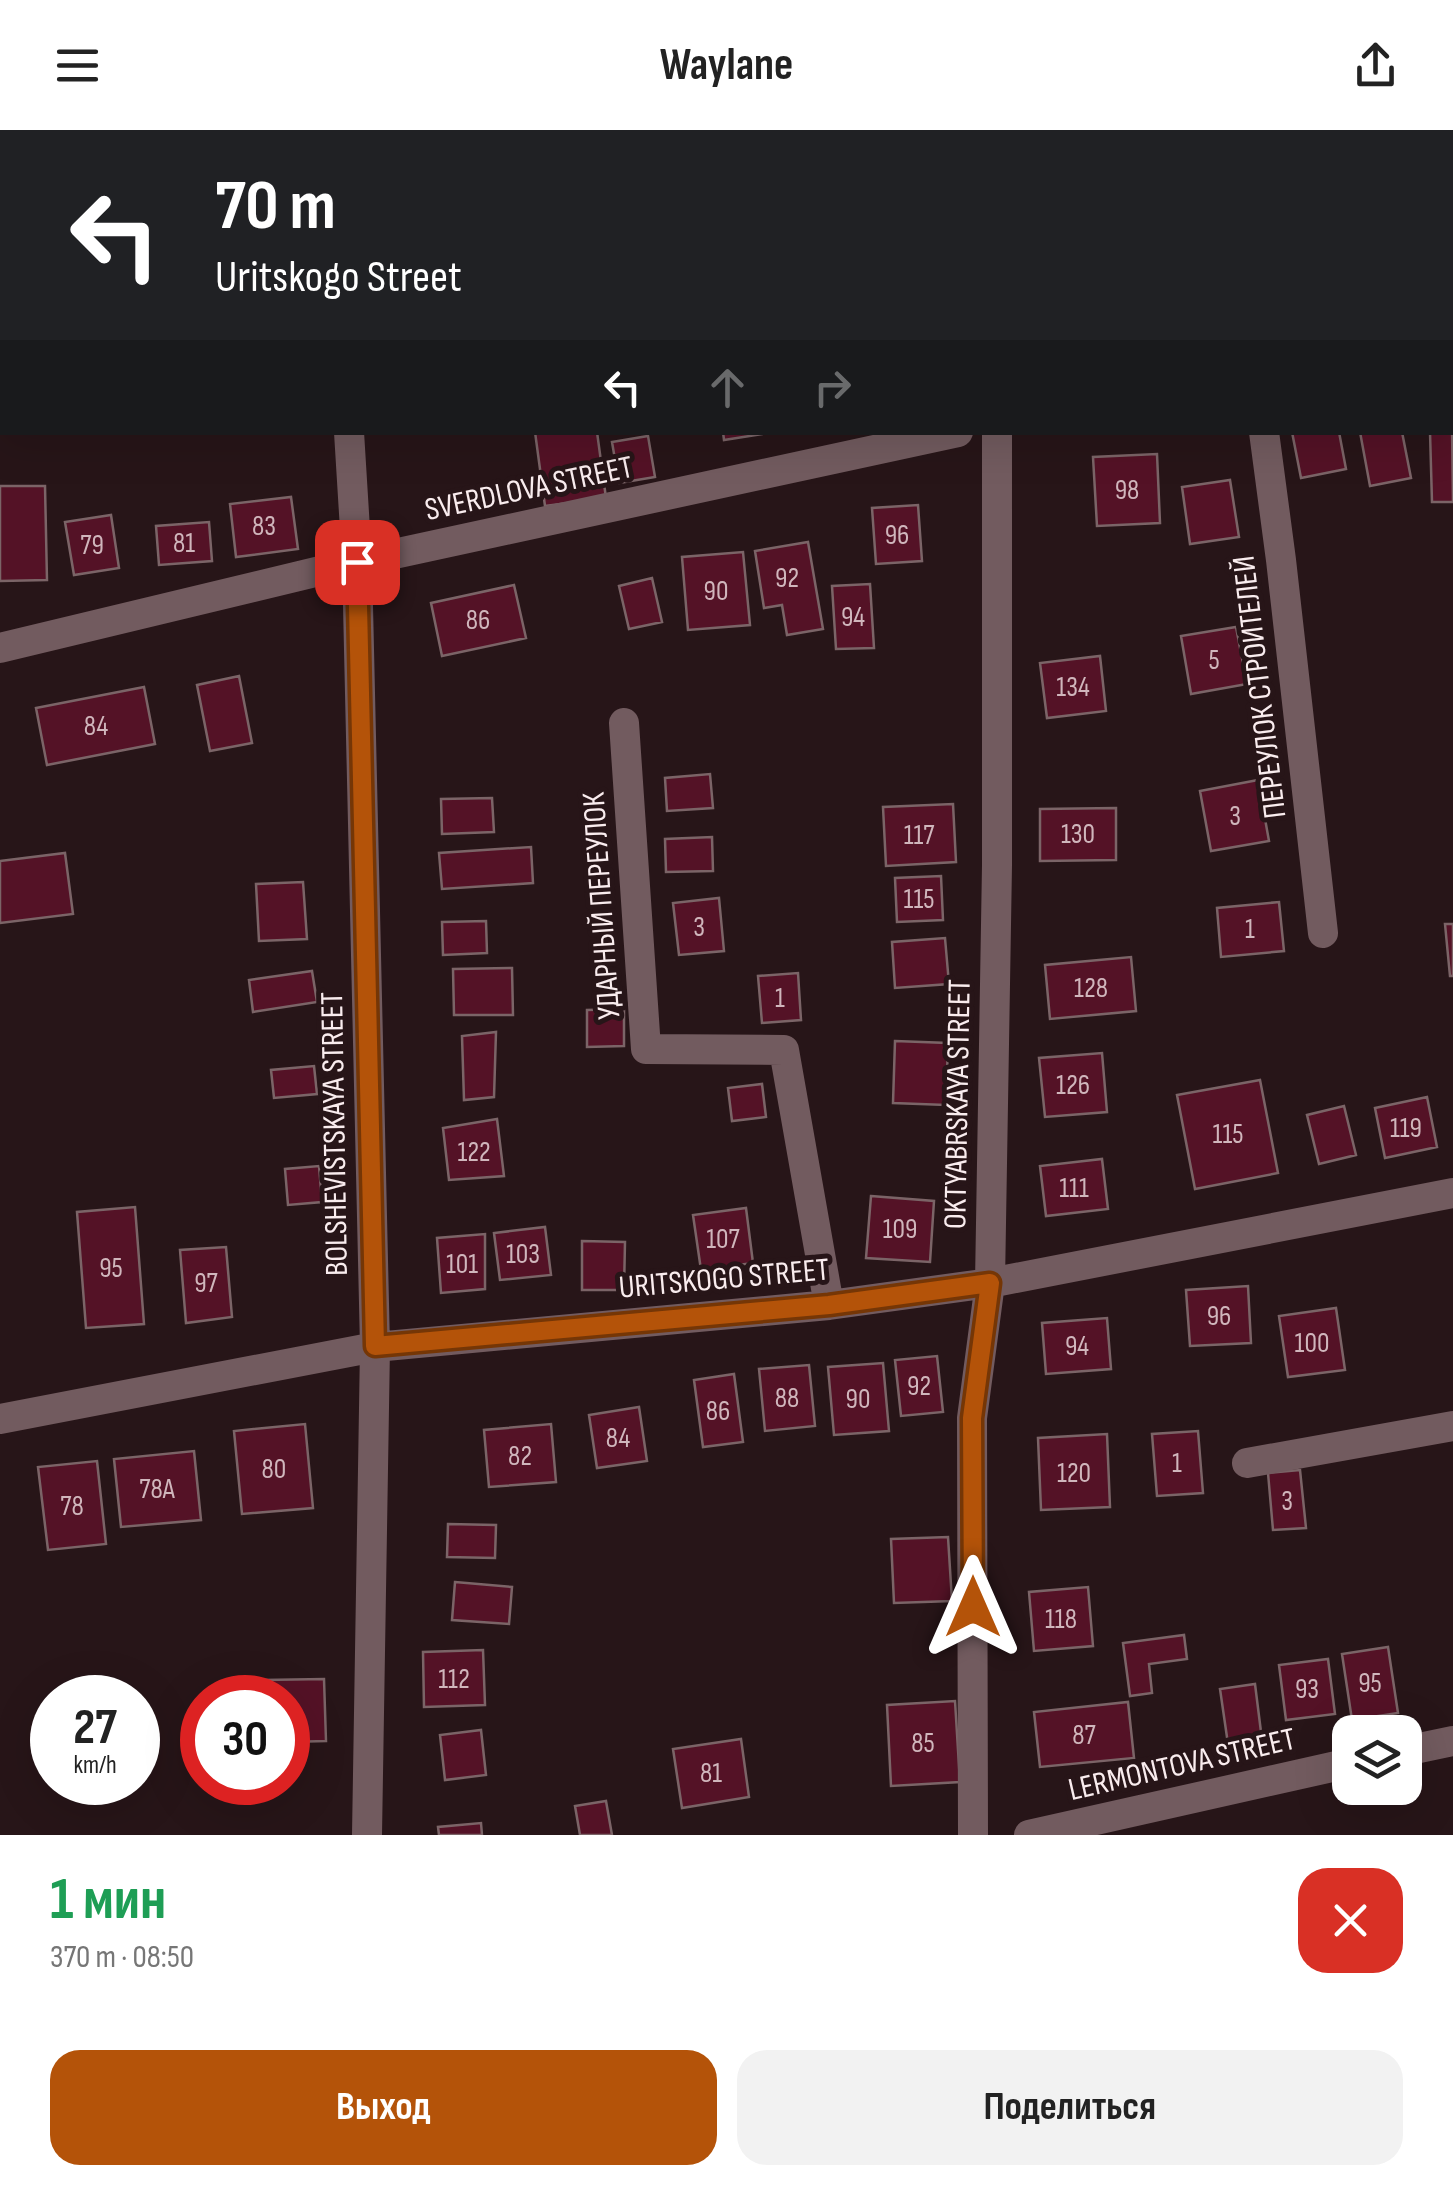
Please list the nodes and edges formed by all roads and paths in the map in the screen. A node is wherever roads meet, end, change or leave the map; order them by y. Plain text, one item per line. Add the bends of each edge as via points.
1 (350, 435) edge
2 (944, 435) edge
3 (997, 435) edge
4 (1264, 435) edge
5 (357, 562) junction
6 (0, 648) edge
7 (624, 723) dead end
8 (1324, 934) dead end
9 (1453, 1193) edge
10 (990, 1283) junction
11 (829, 1305) junction
12 (375, 1346) junction
13 (0, 1419) edge
14 (1453, 1426) edge
15 (1247, 1463) dead end
16 (1453, 1741) edge
17 (1422, 1748) edge
18 (1332, 1767) edge
19 (368, 1835) edge
20 (973, 1835) edge
21 (1029, 1835) edge

1 - 5 street, BOLSHEVISTSKAYA STREET
2 - 5 street, SVERDLOVA STREET
3 - 10 street, OKTYABRSKAYA STREET
4 - 8 street, ПЕРЕУЛОК СТРОИТЕЛЕЙ
5 - 6 street, SVERDLOVA STREET
5 - 12 street, BOLSHEVISTSKAYA STREET
7 - 11 street, УДАРНЫЙ ПЕРЕУЛОК via 646,1049 784,1050
9 - 10 street, URITSKOGO STREET
10 - 11 street, URITSKOGO STREET
10 - 20 street, OKTYABRSKAYA STREET via 972,1418
11 - 12 street, URITSKOGO STREET
12 - 13 street, URITSKOGO STREET
12 - 19 street, BOLSHEVISTSKAYA STREET
14 - 15 street
16 - 17 street
18 - 21 street, LERMONTOVA STREET

